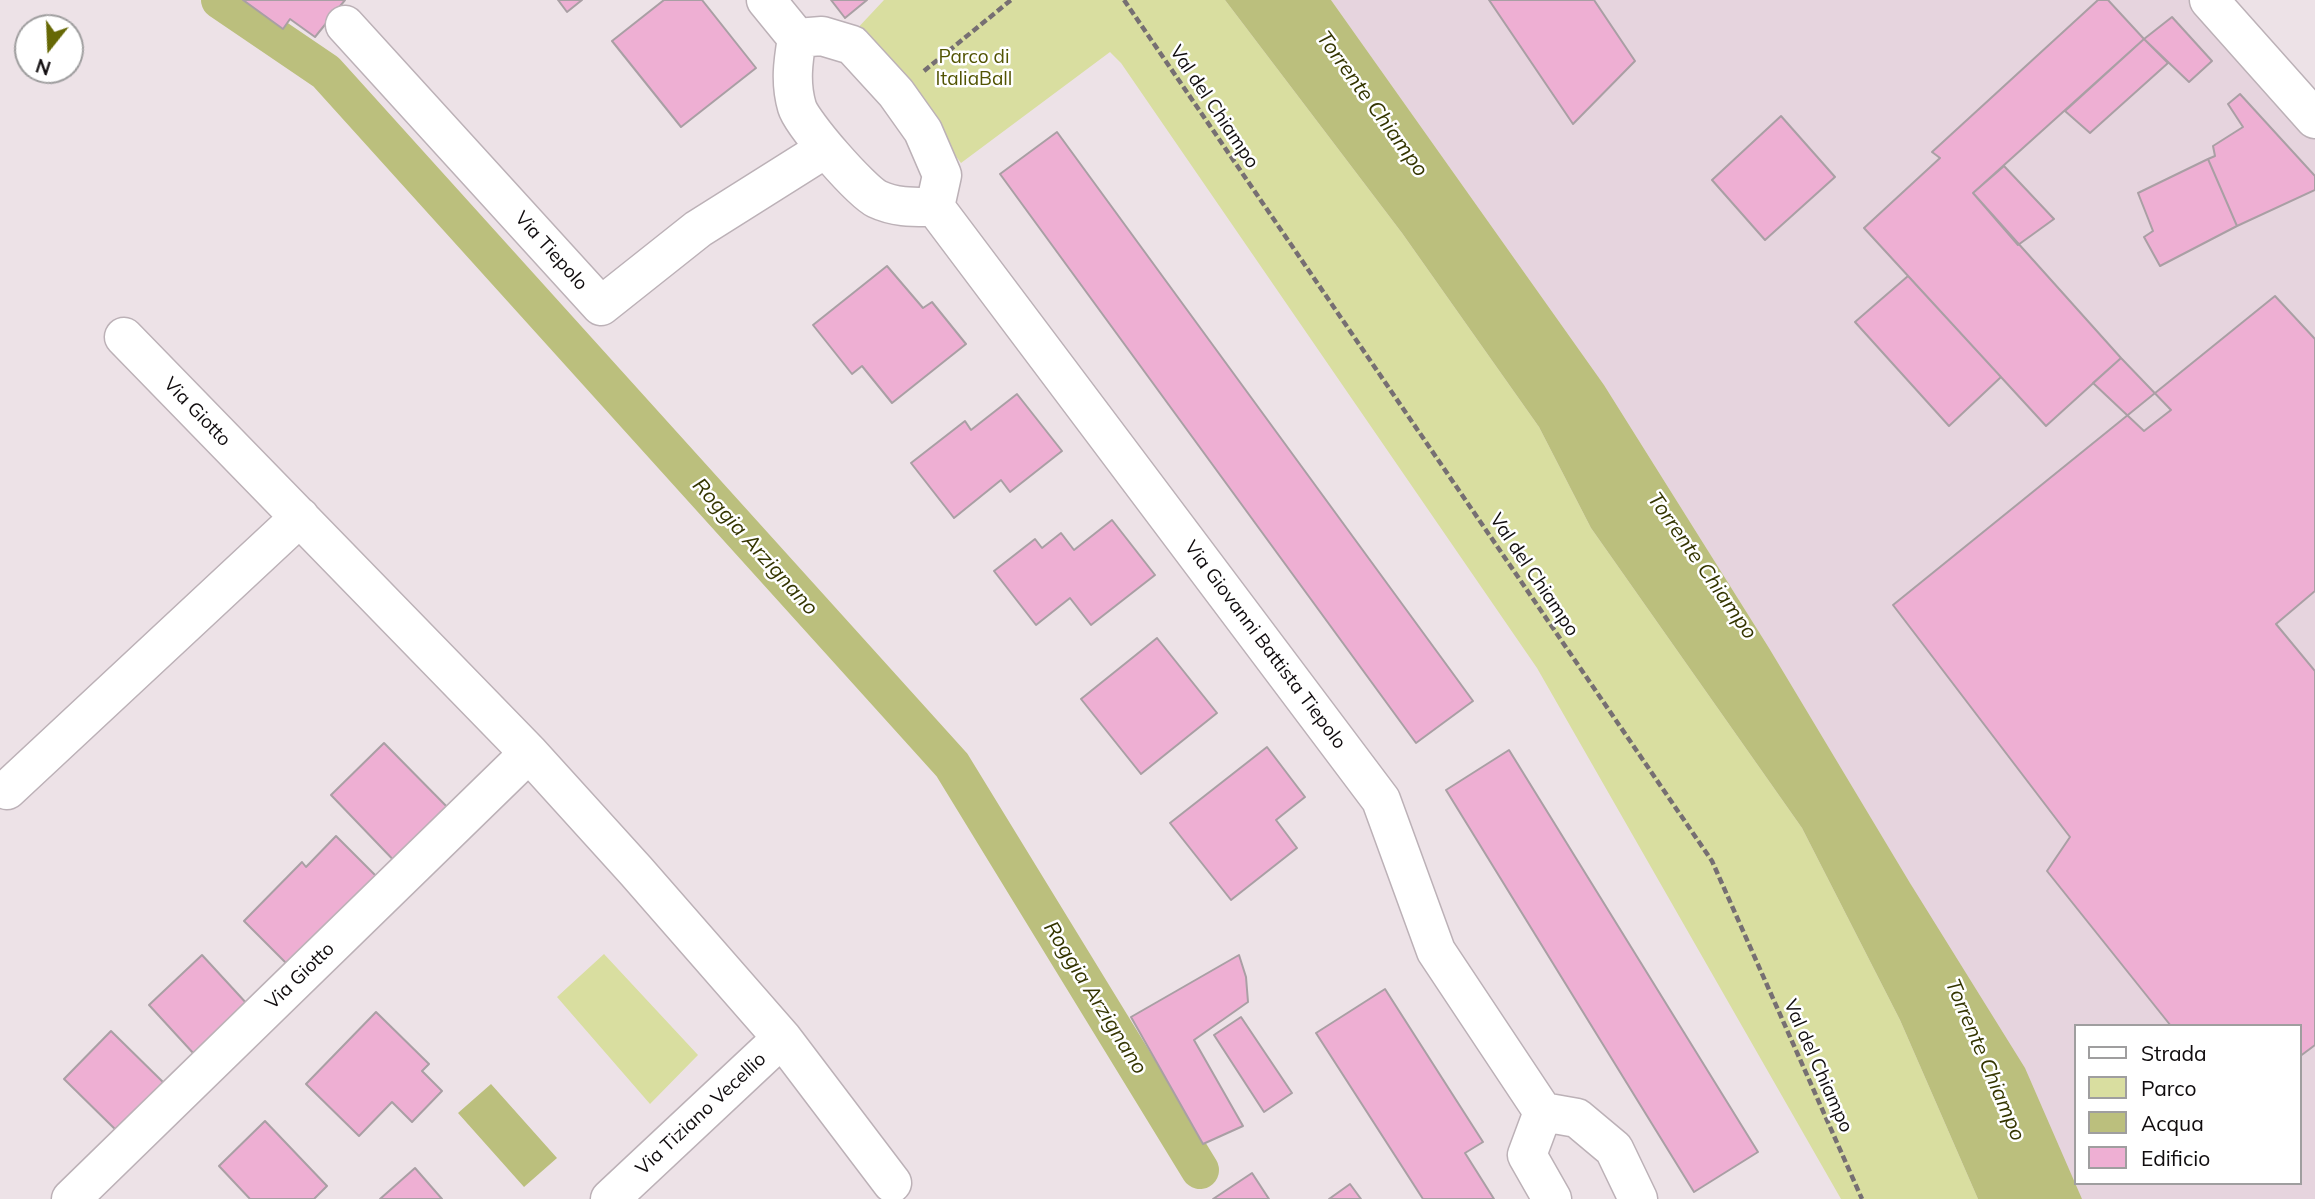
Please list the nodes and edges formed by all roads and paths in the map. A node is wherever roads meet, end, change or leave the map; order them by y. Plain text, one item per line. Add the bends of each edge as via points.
1 (766, 0) edge
2 (1011, 0) edge
3 (1124, 0) edge
4 (2209, 0) edge
5 (345, 25) dead end
6 (797, 38) junction
7 (896, 93) junction
8 (2315, 120) edge
9 (825, 149) junction
10 (935, 207) junction
11 (124, 337) dead end
12 (300, 517) junction
13 (529, 753) junction
14 (7, 790) dead end
15 (782, 1038) junction
16 (1543, 1112) junction
17 (892, 1184) dead end
18 (71, 1199) edge
19 (610, 1199) edge
20 (1552, 1199) edge
21 (1638, 1199) edge
22 (1862, 1199) edge

1 - 6 street
2 - 7 path
3 - 22 path, Val del Chiampo via 1712,861
4 - 8 street
5 - 9 street, Via Tiepolo via 601,306 698,229
6 - 7 street via 822,36 852,45
6 - 9 street via 791,73 797,110
7 - 10 street via 923,131 942,175
9 - 10 street via 876,198 902,207
10 - 16 street, Via Giovanni Battista Tiepolo via 1381,800 1436,951
11 - 12 street, Via Giotto
12 - 13 street, Via Giotto
12 - 14 street
13 - 15 street, Via Giotto
13 - 18 street, Via Giotto
15 - 17 street, Via Tiziano Vecellio
15 - 19 street, Via Tiziano Vecellio
16 - 20 street via 1527,1155
16 - 21 street via 1577,1118 1614,1149

